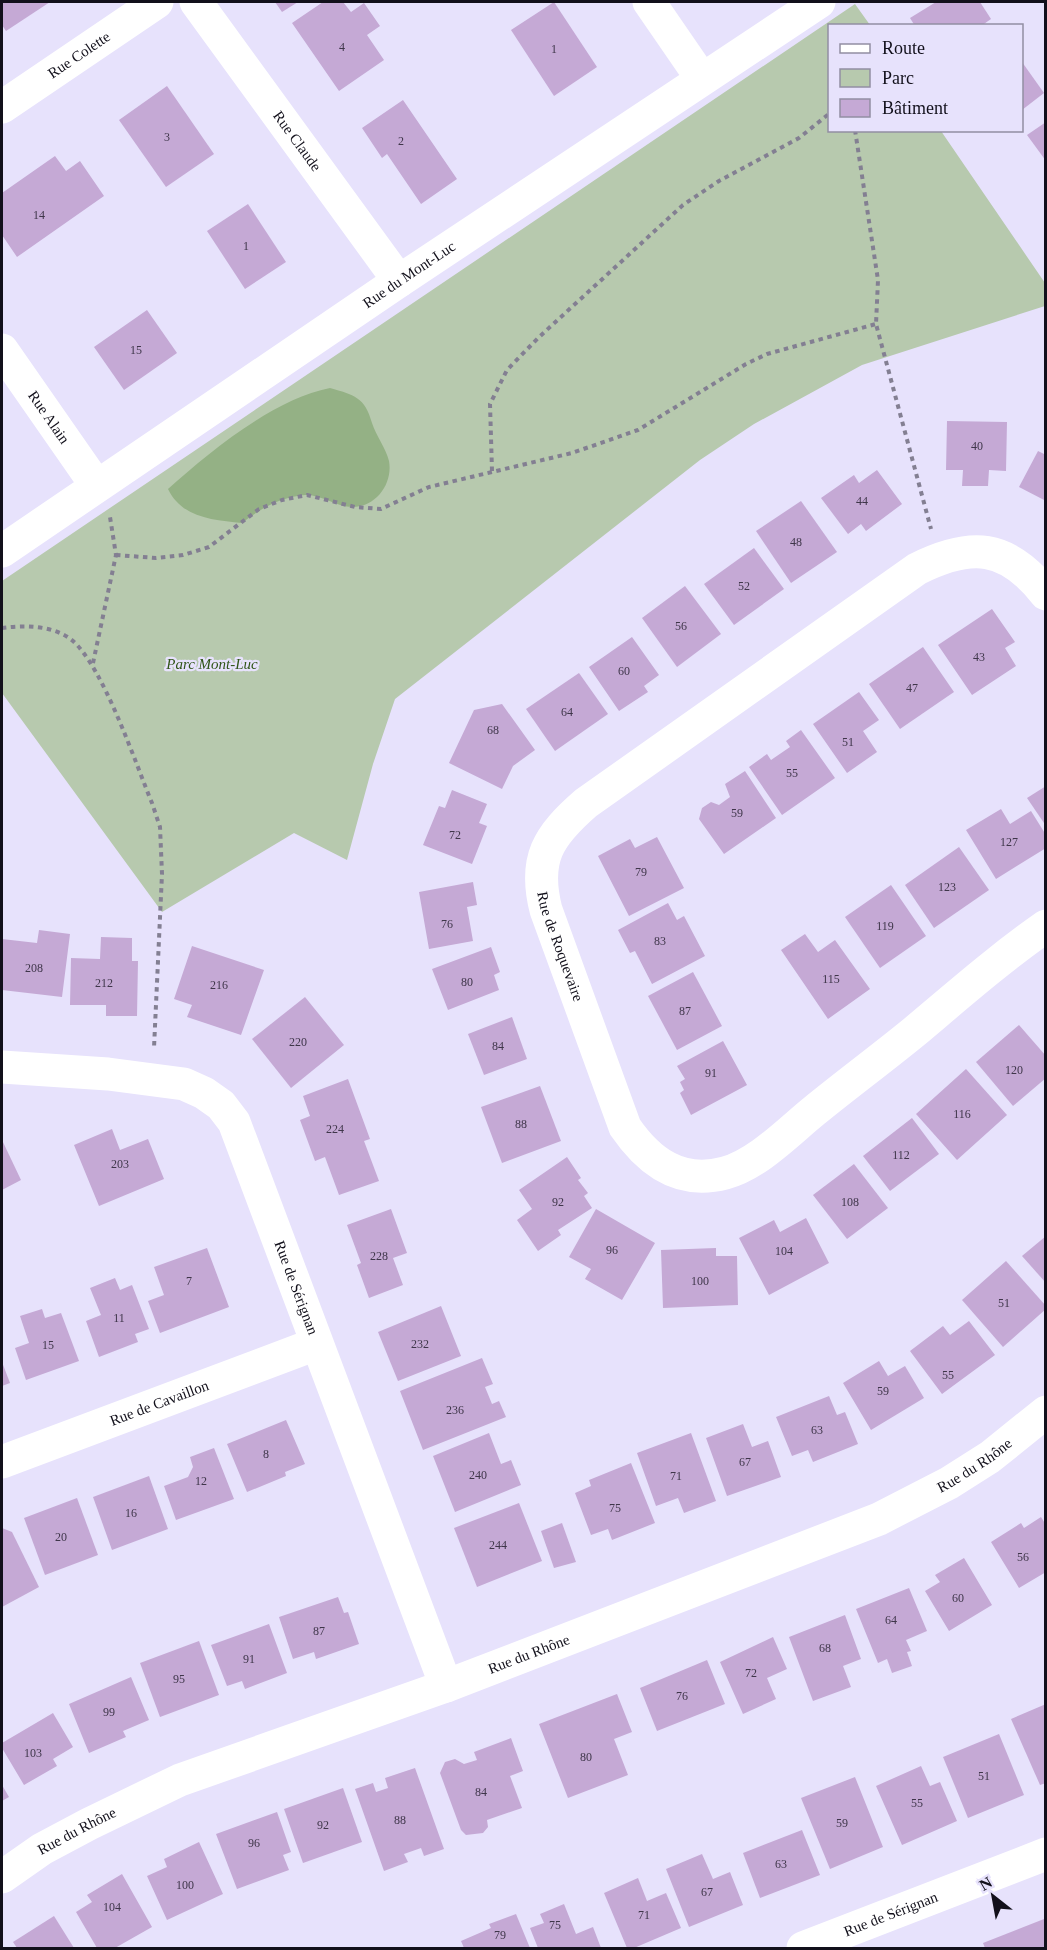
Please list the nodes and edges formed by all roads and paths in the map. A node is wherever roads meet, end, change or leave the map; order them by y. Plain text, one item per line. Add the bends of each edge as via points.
1 (157, 2) edge
2 (196, 2) edge
3 (649, 2) edge
4 (819, 2) edge
5 (702, 79) junction
6 (2, 107) edge
7 (828, 115) edge
8 (855, 132) edge
9 (399, 281) junction
10 (876, 324) junction
11 (2, 350) edge
12 (492, 471) junction
13 (96, 485) junction
14 (2, 551) edge
15 (116, 555) junction
16 (939, 558) junction
17 (1046, 594) edge
18 (2, 628) edge
19 (92, 663) junction
20 (1046, 926) edge
21 (2, 1067) edge
22 (152, 1078) junction
23 (316, 1344) junction
24 (1046, 1412) edge
25 (2, 1462) edge
26 (446, 1686) junction
27 (1046, 1854) edge
28 (2, 1877) edge
29 (803, 1948) edge

1 - 6 street, Rue Colette
2 - 9 street, Rue Claude
3 - 5 street
4 - 5 street, Rue du Mont-Luc
5 - 9 street, Rue du Mont-Luc
7 - 12 path via 799,138 683,205 507,370 490,404
8 - 10 path via 878,280
9 - 13 street, Rue du Mont-Luc
10 - 12 path via 766,354 664,416 613,440 536,463
10 - 16 path
11 - 13 street, Rue Alain
12 - 15 path via 429,487 381,509 307,495 282,500 259,509 209,547 156,558
13 - 14 street, Rue du Mont-Luc
13 - 15 path via 111,520
15 - 19 path
16 - 17 street, Rue de Roquevaire via 962,551 990,552 1012,560
16 - 20 street, Rue de Roquevaire via 917,569 563,823 542,864 540,887 546,910 625,1127 641,1150 661,1165 704,1176 726,1173 764,1151 979,975
18 - 19 path via 47,628 71,640
19 - 22 path via 160,827 162,912
21 - 22 street, Rue de Sérignan
22 - 23 street, Rue de Sérignan via 184,1084 204,1093 221,1105 234,1122
23 - 25 street, Rue de Cavaillon
23 - 26 street, Rue de Sérignan
24 - 26 street, Rue du Rhône via 949,1483 879,1519
26 - 28 street, Rue du Rhône via 136,1799 42,1849
27 - 29 street, Rue de Sérignan

